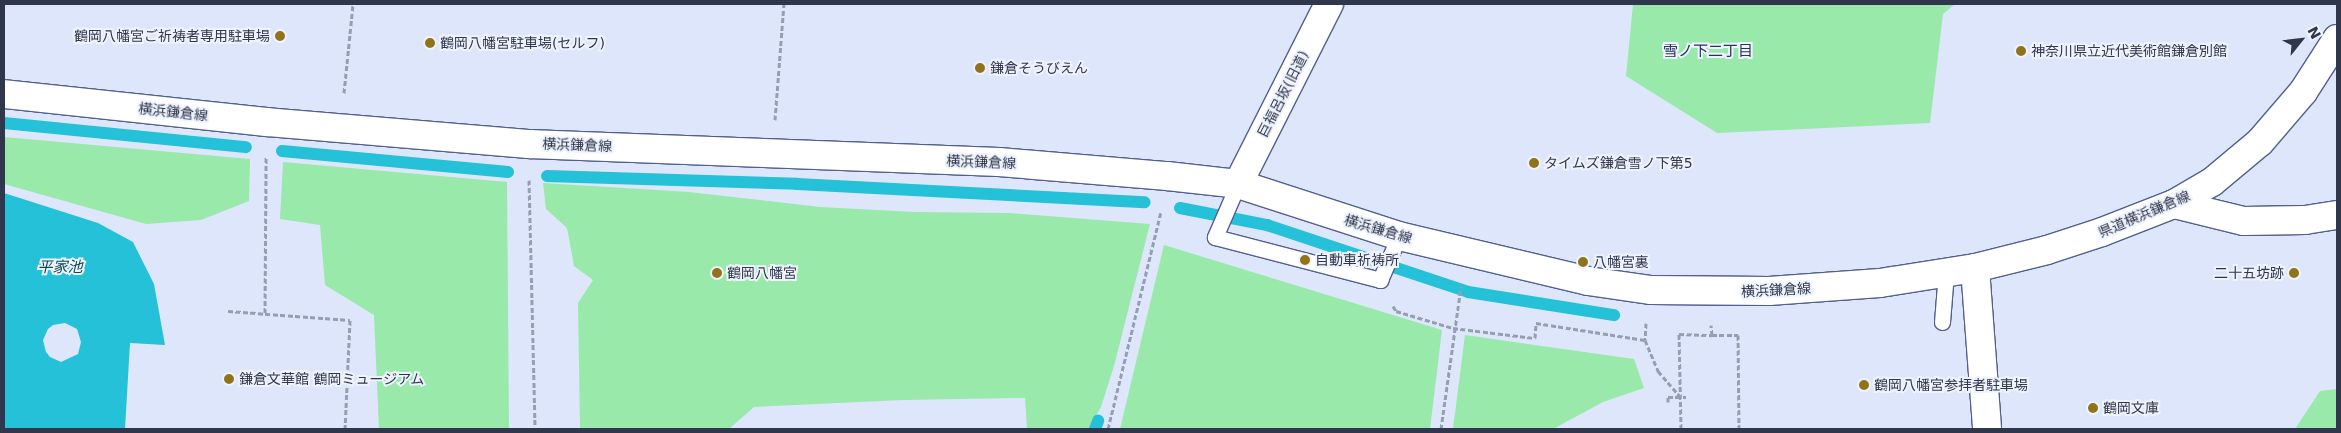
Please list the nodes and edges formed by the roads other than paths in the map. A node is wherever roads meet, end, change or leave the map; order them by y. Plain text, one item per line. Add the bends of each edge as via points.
1 (1329, 4) edge
2 (2337, 39) edge
3 (4, 94) edge
4 (1238, 184) junction
5 (2174, 204) junction
6 (2337, 214) edge
7 (1399, 236) junction
8 (1975, 268) junction
9 (1946, 272) junction
10 (1942, 322) dead end
11 (1987, 429) edge

1 - 4 main road, 巨福呂坂(旧道)
2 - 5 main road, 県道横浜鎌倉線 via 2303,92 2260,142 2212,182
3 - 4 main road, 横浜鎌倉線 via 529,144 999,162
4 - 7 main road, 横浜鎌倉線
4 - 7 lane via 1215,237 1384,270
5 - 6 main road via 2244,221 2305,220
5 - 8 main road, 県道横浜鎌倉線 via 2047,250
7 - 9 main road, 横浜鎌倉線 via 1579,279 1651,290 1770,292 1880,283
8 - 9 main road, 県道横浜鎌倉線
8 - 11 main road
9 - 10 lane

